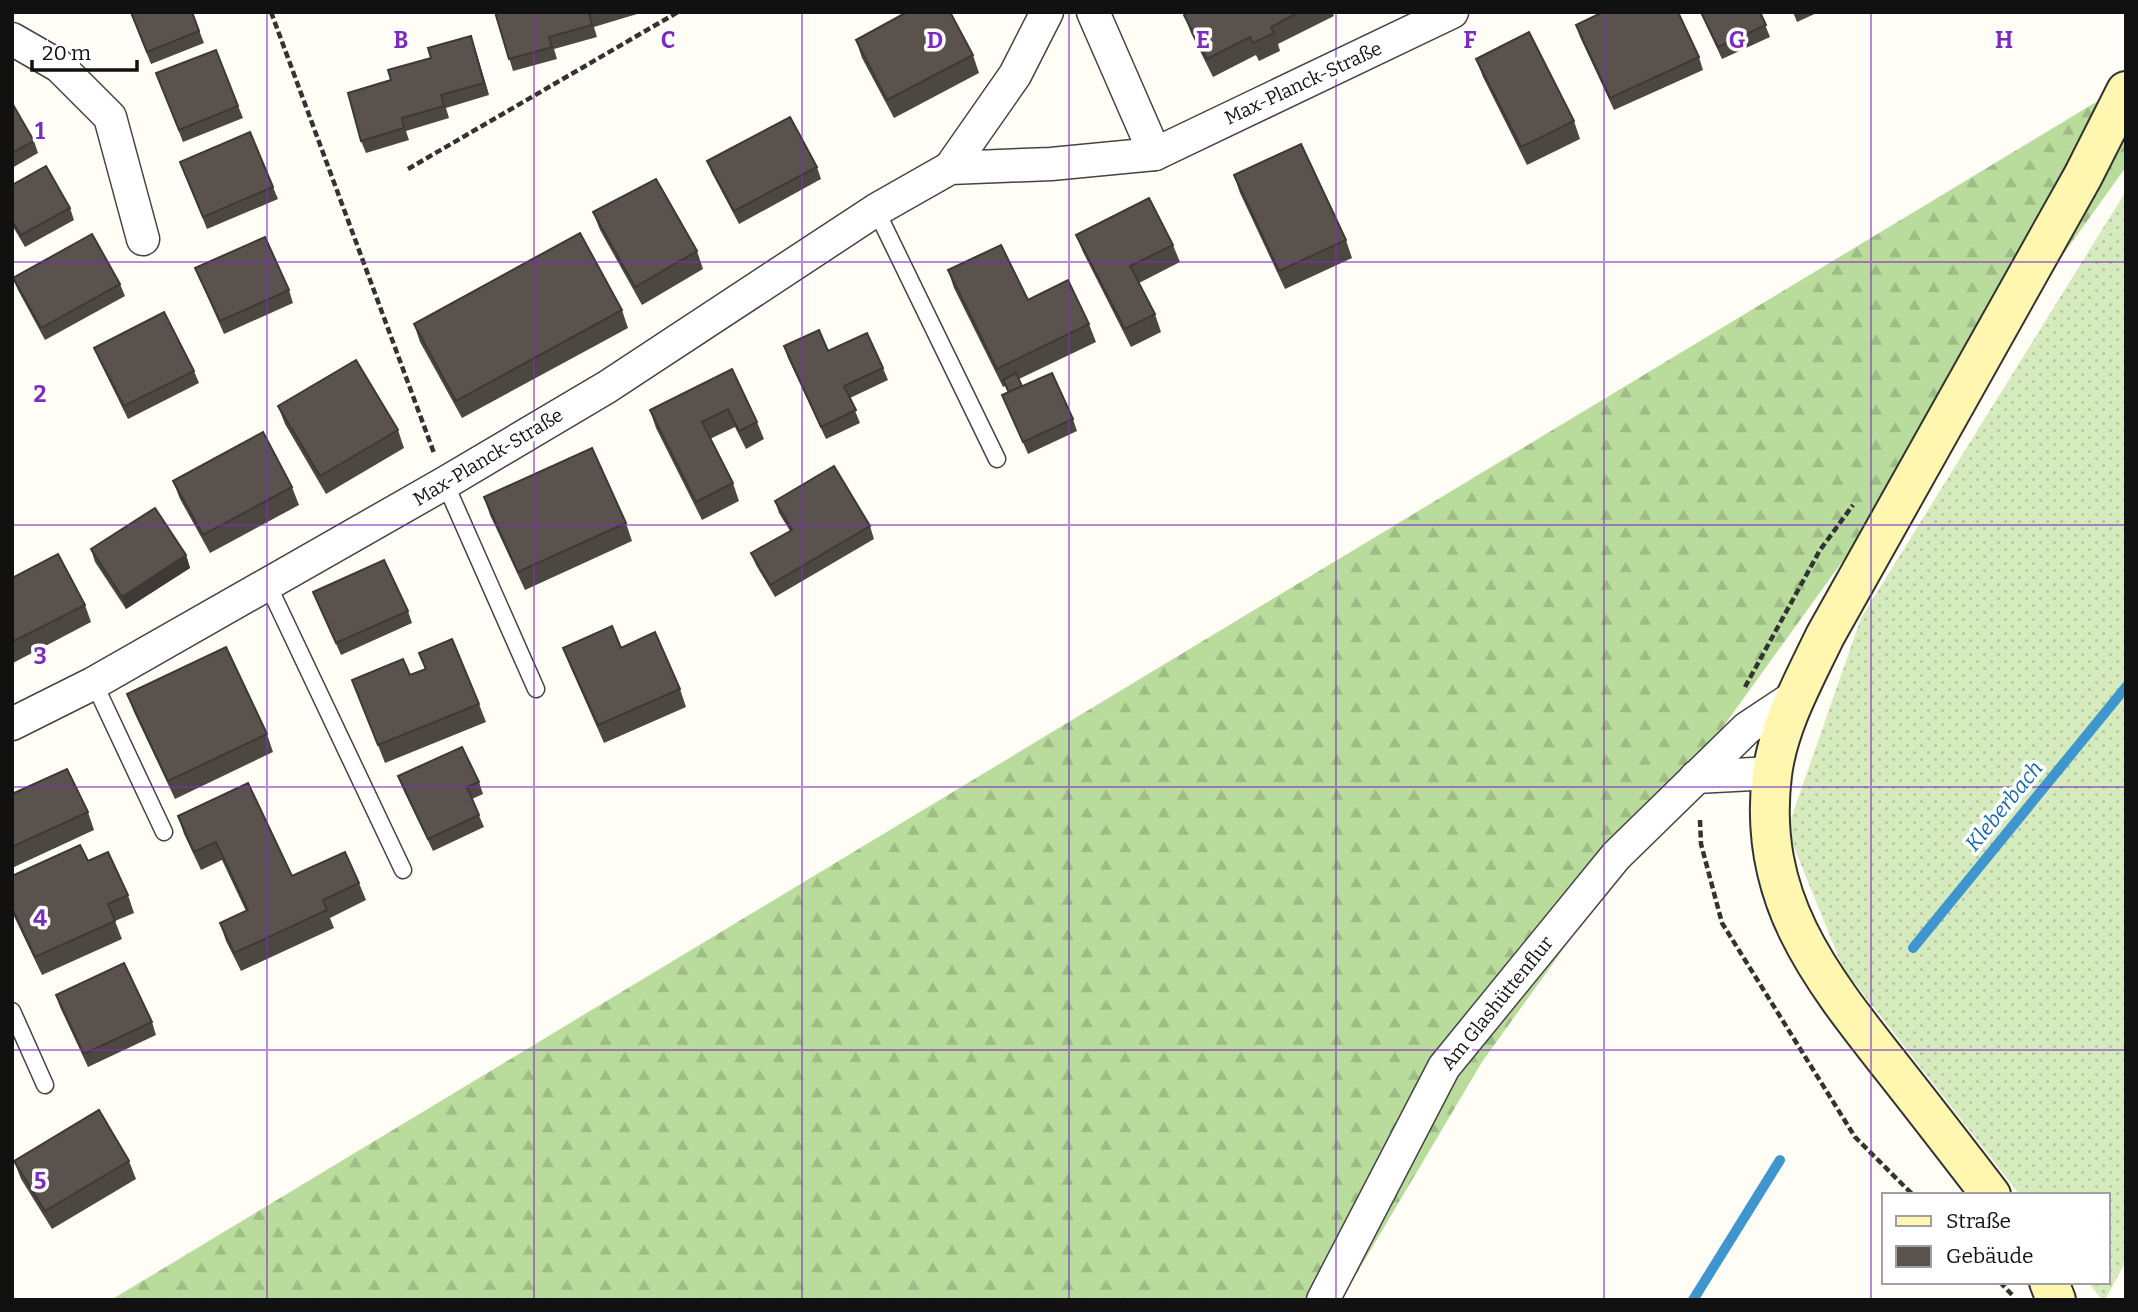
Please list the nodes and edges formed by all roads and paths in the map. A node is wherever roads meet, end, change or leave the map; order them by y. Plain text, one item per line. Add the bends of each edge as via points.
1 (271, 12) edge
2 (678, 12) edge
3 (1047, 12) edge
4 (1093, 12) edge
5 (1452, 12) edge
6 (12, 38) edge
7 (2126, 91) edge
8 (1155, 154) junction
9 (950, 168) junction
10 (408, 169) dead end
11 (876, 210) junction
12 (144, 239) dead end
13 (997, 459) dead end
14 (445, 483) junction
15 (268, 585) junction
16 (94, 683) junction
17 (536, 689) dead end
18 (1797, 695) junction
19 (12, 724) edge
20 (1773, 773) junction
21 (1696, 777) junction
22 (164, 832) dead end
23 (403, 870) dead end
24 (12, 1011) edge
25 (45, 1084) dead end
26 (1911, 1193) edge
27 (1990, 1193) edge
28 (2002, 1284) edge
29 (1323, 1300) edge
30 (2017, 1300) edge

1 - 14 path
2 - 10 path
3 - 9 street, Max-Planck-Straße via 1016,75
4 - 8 street
5 - 8 street, Max-Planck-Straße
6 - 12 street via 59,66 110,117
7 - 18 street via 2083,176 1877,540
8 - 9 street, Max-Planck-Straße
9 - 11 street, Max-Planck-Straße
11 - 13 lane
11 - 14 street, Max-Planck-Straße via 607,387
14 - 15 street, Max-Planck-Straße
14 - 17 lane
15 - 16 street, Max-Planck-Straße
15 - 23 lane
16 - 19 street, Max-Planck-Straße
16 - 22 lane
18 - 20 street
18 - 21 street, Am Glashüttenflur via 1747,728
20 - 21 street
20 - 27 street via 1772,846 1779,884 1794,924 1847,1012
21 - 26 path via 1702,844 1722,923 1855,1137
21 - 29 street, Am Glashüttenflur via 1616,856 1444,1067
24 - 25 lane
28 - 30 path

